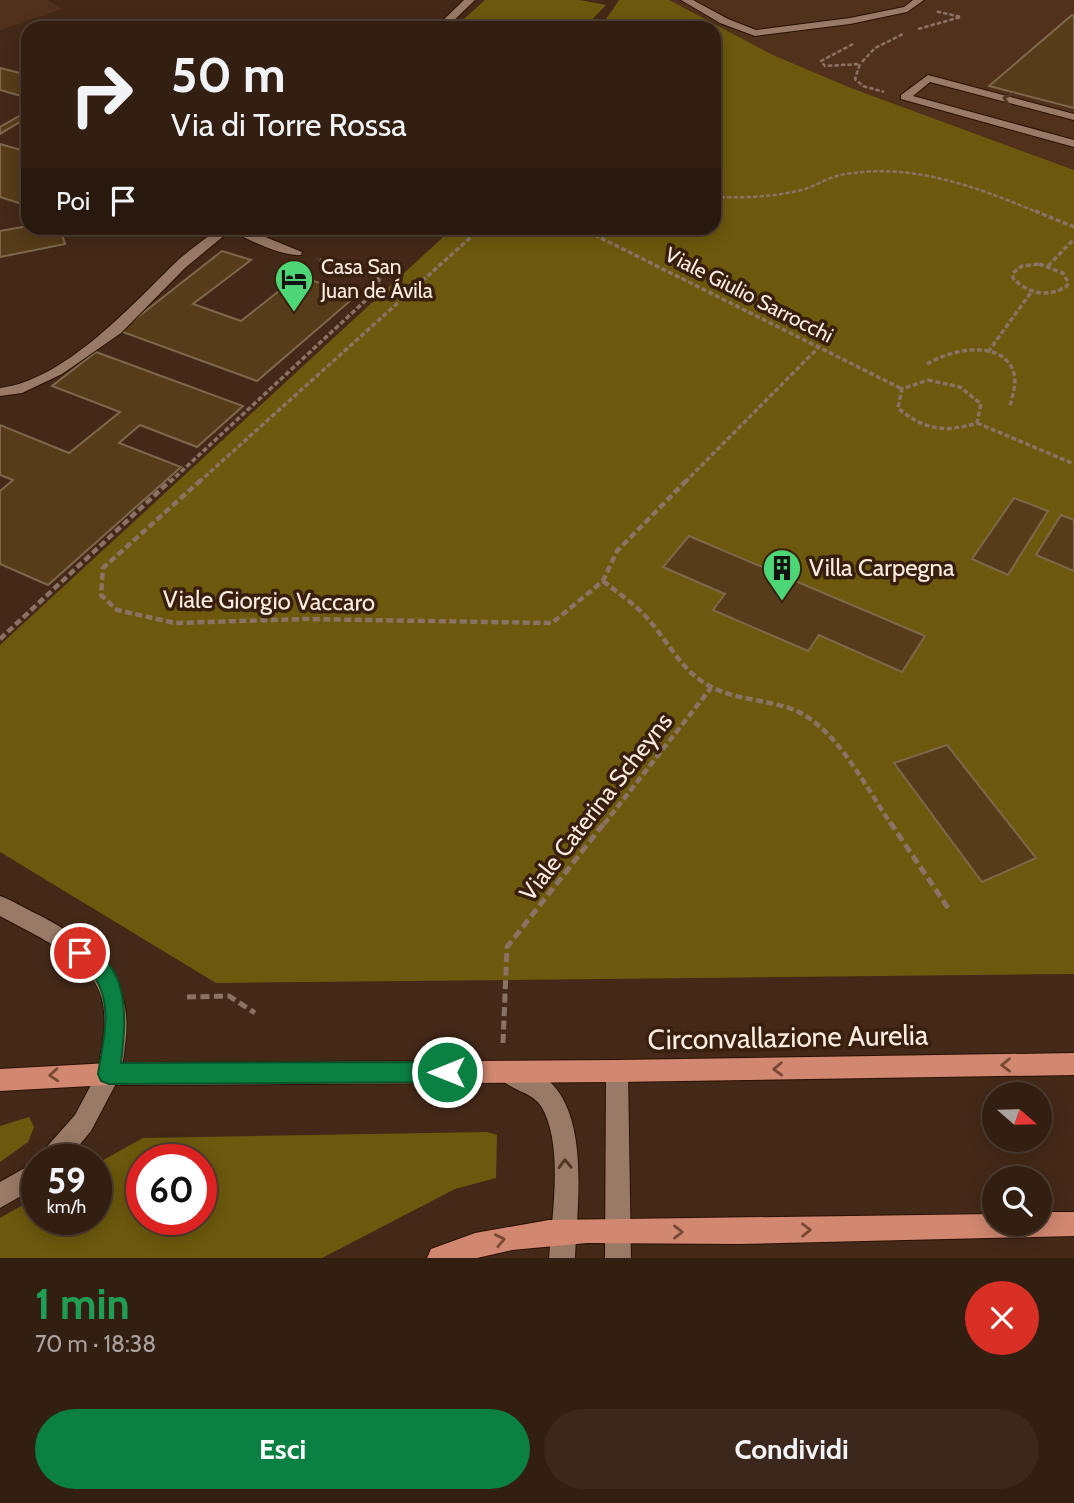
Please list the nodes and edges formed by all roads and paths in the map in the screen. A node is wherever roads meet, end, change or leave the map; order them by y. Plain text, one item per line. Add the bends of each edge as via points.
1 (470, 0) edge
2 (686, 0) edge
3 (919, 0) edge
4 (448, 21) edge
5 (850, 39) dead end
6 (905, 97) junction
7 (1074, 117) edge
8 (1074, 144) edge
9 (721, 197) edge
10 (1074, 227) edge
11 (217, 235) edge
12 (248, 235) edge
13 (473, 235) edge
14 (595, 235) edge
15 (1074, 239) edge
16 (296, 252) joint
17 (1048, 266) junction
18 (1032, 291) junction
19 (818, 348) junction
20 (988, 352) junction
21 (926, 364) dead end
22 (902, 389) junction
23 (0, 392) edge
24 (1010, 406) dead end
25 (977, 423) junction
26 (1074, 464) edge
27 (603, 581) junction
28 (0, 639) edge
29 (711, 688) junction
30 (0, 905) edge
31 (948, 908) dead end
32 (187, 997) dead end
33 (255, 1013) dead end
34 (1074, 1064) edge
35 (617, 1071) junction
36 (502, 1072) junction
37 (109, 1074) junction
38 (0, 1080) edge
39 (65, 1144) edge
40 (21, 1183) edge
41 (0, 1196) edge
42 (1074, 1224) edge
43 (618, 1231) junction
44 (563, 1232) junction
45 (440, 1258) edge
46 (562, 1258) edge
47 (618, 1258) edge

1 - 4 main road
2 - 3 main road via 755,33 850,21 907,9
5 - 6 path via 859,40 821,61 825,65 860,64 855,79 863,86
7 -> 6 main road via 928,78
6 - 8 main road
9 - 10 path via 756,197 844,174 896,171 931,174
11 - 23 main road via 180,265 116,330 57,371 17,390
12 - 16 main road
13 - 27 path, Viale Giorgio Vaccaro via 103,568 101,595 117,610 175,622 552,623
14 - 19 path, Viale Giulio Sarrocchi
15 - 17 path
16 - 28 path via 376,277 381,282 379,288
17 - 18 path via 1030,264 1013,273 1017,283
17 - 18 path via 1063,273 1067,286 1058,292
18 - 20 path
19 - 22 path, Viale Giulio Sarrocchi
19 - 27 path, Viale Giorgio Vaccaro via 617,551
20 - 21 path via 951,352
20 - 24 path via 1012,367 1016,377
22 - 25 path via 928,380 960,387 981,404
22 - 25 path via 898,408 918,425 951,432
25 - 26 path
27 - 29 path via 641,612 684,668
29 - 31 path via 787,706 816,719
29 - 36 path, Viale Caterina Scheyns via 508,947
30 - 37 main road via 99,967 108,982 116,1018
32 - 33 path via 229,996
34 -> 35 main road, Circonvallazione Aurelia
35 - 36 main road, Circonvallazione Aurelia
35 - 43 main road
36 - 37 main road, Circonvallazione Aurelia
44 -> 36 main road via 566,1172 557,1115 541,1089
37 -> 38 main road, Circonvallazione Aurelia
37 - 39 main road via 83,1123
40 - 41 main road
43 -> 42 main road
43 - 44 main road
43 - 47 main road
45 -> 44 main road via 496,1241
44 - 46 main road

